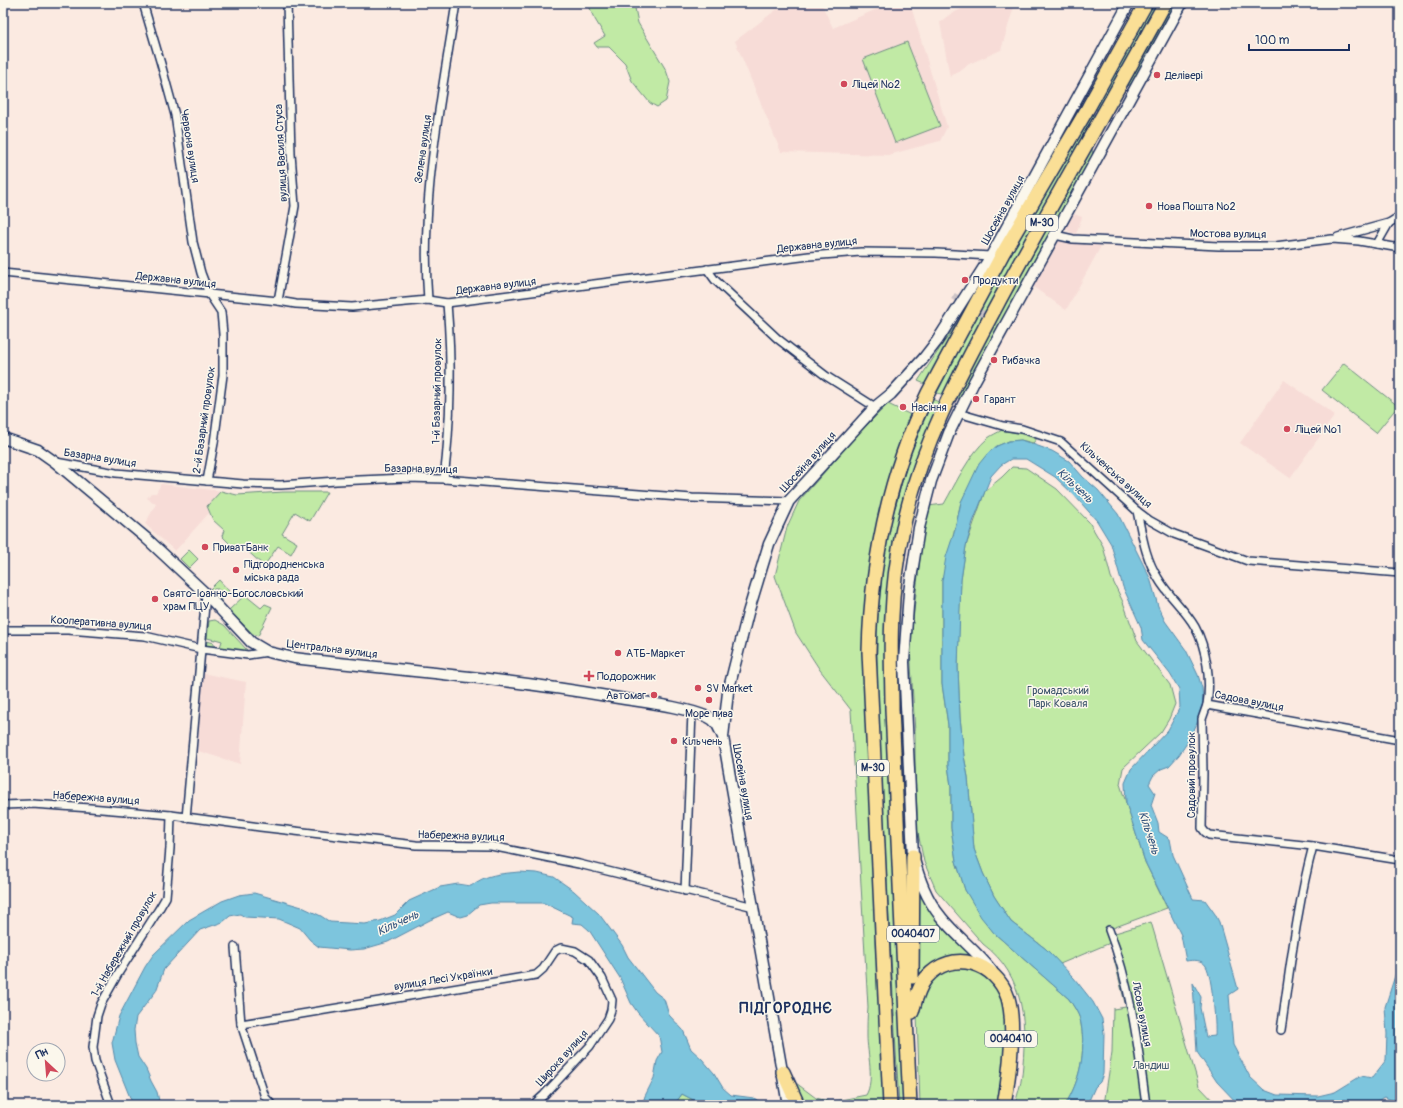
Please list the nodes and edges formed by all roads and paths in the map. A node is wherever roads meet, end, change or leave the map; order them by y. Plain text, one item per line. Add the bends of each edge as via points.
1 (143, 3) edge
2 (287, 3) edge
3 (456, 3) edge
4 (1130, 3) edge
5 (1146, 3) edge
6 (1165, 3) edge
7 (1182, 3) edge
8 (1400, 216) edge
9 (1389, 223) junction
10 (1055, 236) junction
11 (1332, 239) junction
12 (1377, 244) junction
13 (1400, 248) edge
14 (991, 256) junction
15 (707, 270) junction
16 (3, 273) edge
17 (209, 294) junction
18 (428, 300) junction
19 (278, 301) junction
20 (447, 303) junction
21 (875, 407) junction
22 (958, 413) junction
23 (3, 438) edge
24 (55, 462) junction
25 (444, 479) junction
26 (207, 481) junction
27 (789, 501) junction
28 (1137, 511) junction
29 (1400, 573) edge
30 (206, 594) junction
31 (3, 630) edge
32 (201, 649) junction
33 (268, 652) junction
34 (1207, 705) junction
35 (692, 712) junction
36 (723, 737) junction
37 (1400, 740) edge
38 (3, 805) edge
39 (171, 815) junction
40 (186, 818) junction
41 (1313, 846) junction
42 (913, 856) junction
43 (1400, 860) edge
44 (685, 891) junction
45 (754, 907) junction
46 (1109, 930) dead end
47 (235, 947) dead end
48 (996, 977) junction
49 (612, 1000) joint
50 (912, 1012) junction
51 (241, 1024) junction
52 (1281, 1030) dead end
53 (908, 1062) junction
54 (783, 1072) junction
55 (111, 1105) edge
56 (272, 1105) edge
57 (533, 1105) edge
58 (788, 1105) edge
59 (798, 1105) edge
60 (890, 1105) edge
61 (910, 1105) edge
62 (1004, 1105) edge
63 (1146, 1105) edge

1 - 17 street, Червона вулиця via 175,116 193,242
2 - 19 street, вулиця Василя Стуса via 295,206
3 - 18 street, Зелена вулиця via 429,180 426,276
4 - 14 street, Шосейна вулиця
5 - 60 highway, М-30 via 1003,253 928,393 902,456 882,524 872,585 869,652
6 - 53 highway, М-30 via 960,373 927,448 906,515 894,589 891,649
7 - 10 street, О040407
8 - 9 street
9 - 11 street
9 - 12 street
10 - 11 street, Мостова вулиця via 1219,246 1275,246
10 - 22 street, О040407
11 - 12 street, Мостова вулиця
12 - 13 street, Мостова вулиця
14 - 15 street, Державна вулиця via 861,252 809,256
14 - 21 street, Шосейна вулиця via 937,341 891,394
15 - 20 street, Державна вулиця
15 - 21 street via 778,339 826,376
16 - 17 street, Державна вулиця
17 - 19 street, Державна вулиця
17 - 26 street, 2-й Базарний провулок via 221,312 223,369
18 - 19 street, Державна вулиця via 352,307
18 - 20 street, Державна вулиця
20 - 25 street, 1-й Базарний провулок via 450,403
21 - 27 street, Шосейна вулиця
22 - 28 street, Кільченська вулиця via 1061,442
22 - 42 street, О040407 via 931,480 919,528 909,592 904,662
23 - 24 street, Центральна вулиця via 38,450
24 - 26 street, Базарна вулиця via 116,473
24 - 30 street, Центральна вулиця via 146,538
25 - 26 street, Базарна вулиця via 336,480 281,485
25 - 27 street, Базарна вулиця via 692,498
27 - 36 street, Шосейна вулиця via 769,544 748,612 728,692
28 - 29 street, Кільченська вулиця via 1174,534 1248,561
28 - 34 street, Садова вулиця via 1145,550 1157,578 1195,627 1201,642 1209,674 1210,690
30 - 32 street
30 - 33 street, Центральна вулиця via 251,642
31 - 32 street, Кооперативна вулиця via 68,630 145,636
32 - 33 street, Кооперативна вулиця via 248,655
32 - 40 street
33 - 35 street, Центральна вулиця via 294,658 494,679
34 - 37 street, Садова вулиця
34 - 41 street, Садовий провулок via 1202,719 1202,828 1205,832
35 - 36 street, Центральна вулиця via 709,718 718,726
35 - 44 street
36 - 45 street, Шосейна вулиця
38 - 39 street, Набережна вулиця via 32,804
39 - 40 street, Набережна вулиця
39 - 55 street, 1-й Набережний провулок via 166,897 119,972 97,1016 93,1047 95,1061
40 - 44 street, Набережна вулиця via 416,845 491,846 578,864
41 - 43 street, Садовий провулок
41 - 52 street via 1306,870
42 - 48 street via 921,882 932,904
42 - 50 highway, О040407
44 - 45 street, Набережна вулиця
45 - 54 street, Шосейна вулиця
46 - 63 street, Лісова вулиця via 1115,943 1132,1013
47 - 51 street
48 - 50 highway, О040410 via 983,967 970,962 958,961 942,966 930,974 920,986
48 - 62 highway, О040410 via 1008,999 1011,1022
49 - 51 street, вулиця Лесі Українки via 602,978 589,960 575,950 561,948 555,951 536,975
49 - 57 street, Широка вулиця via 608,1019 590,1046
50 - 53 highway, О040410
51 - 56 street via 265,1097
53 - 61 highway, М-30
54 - 58 street, Шосейна вулиця
54 - 59 highway

